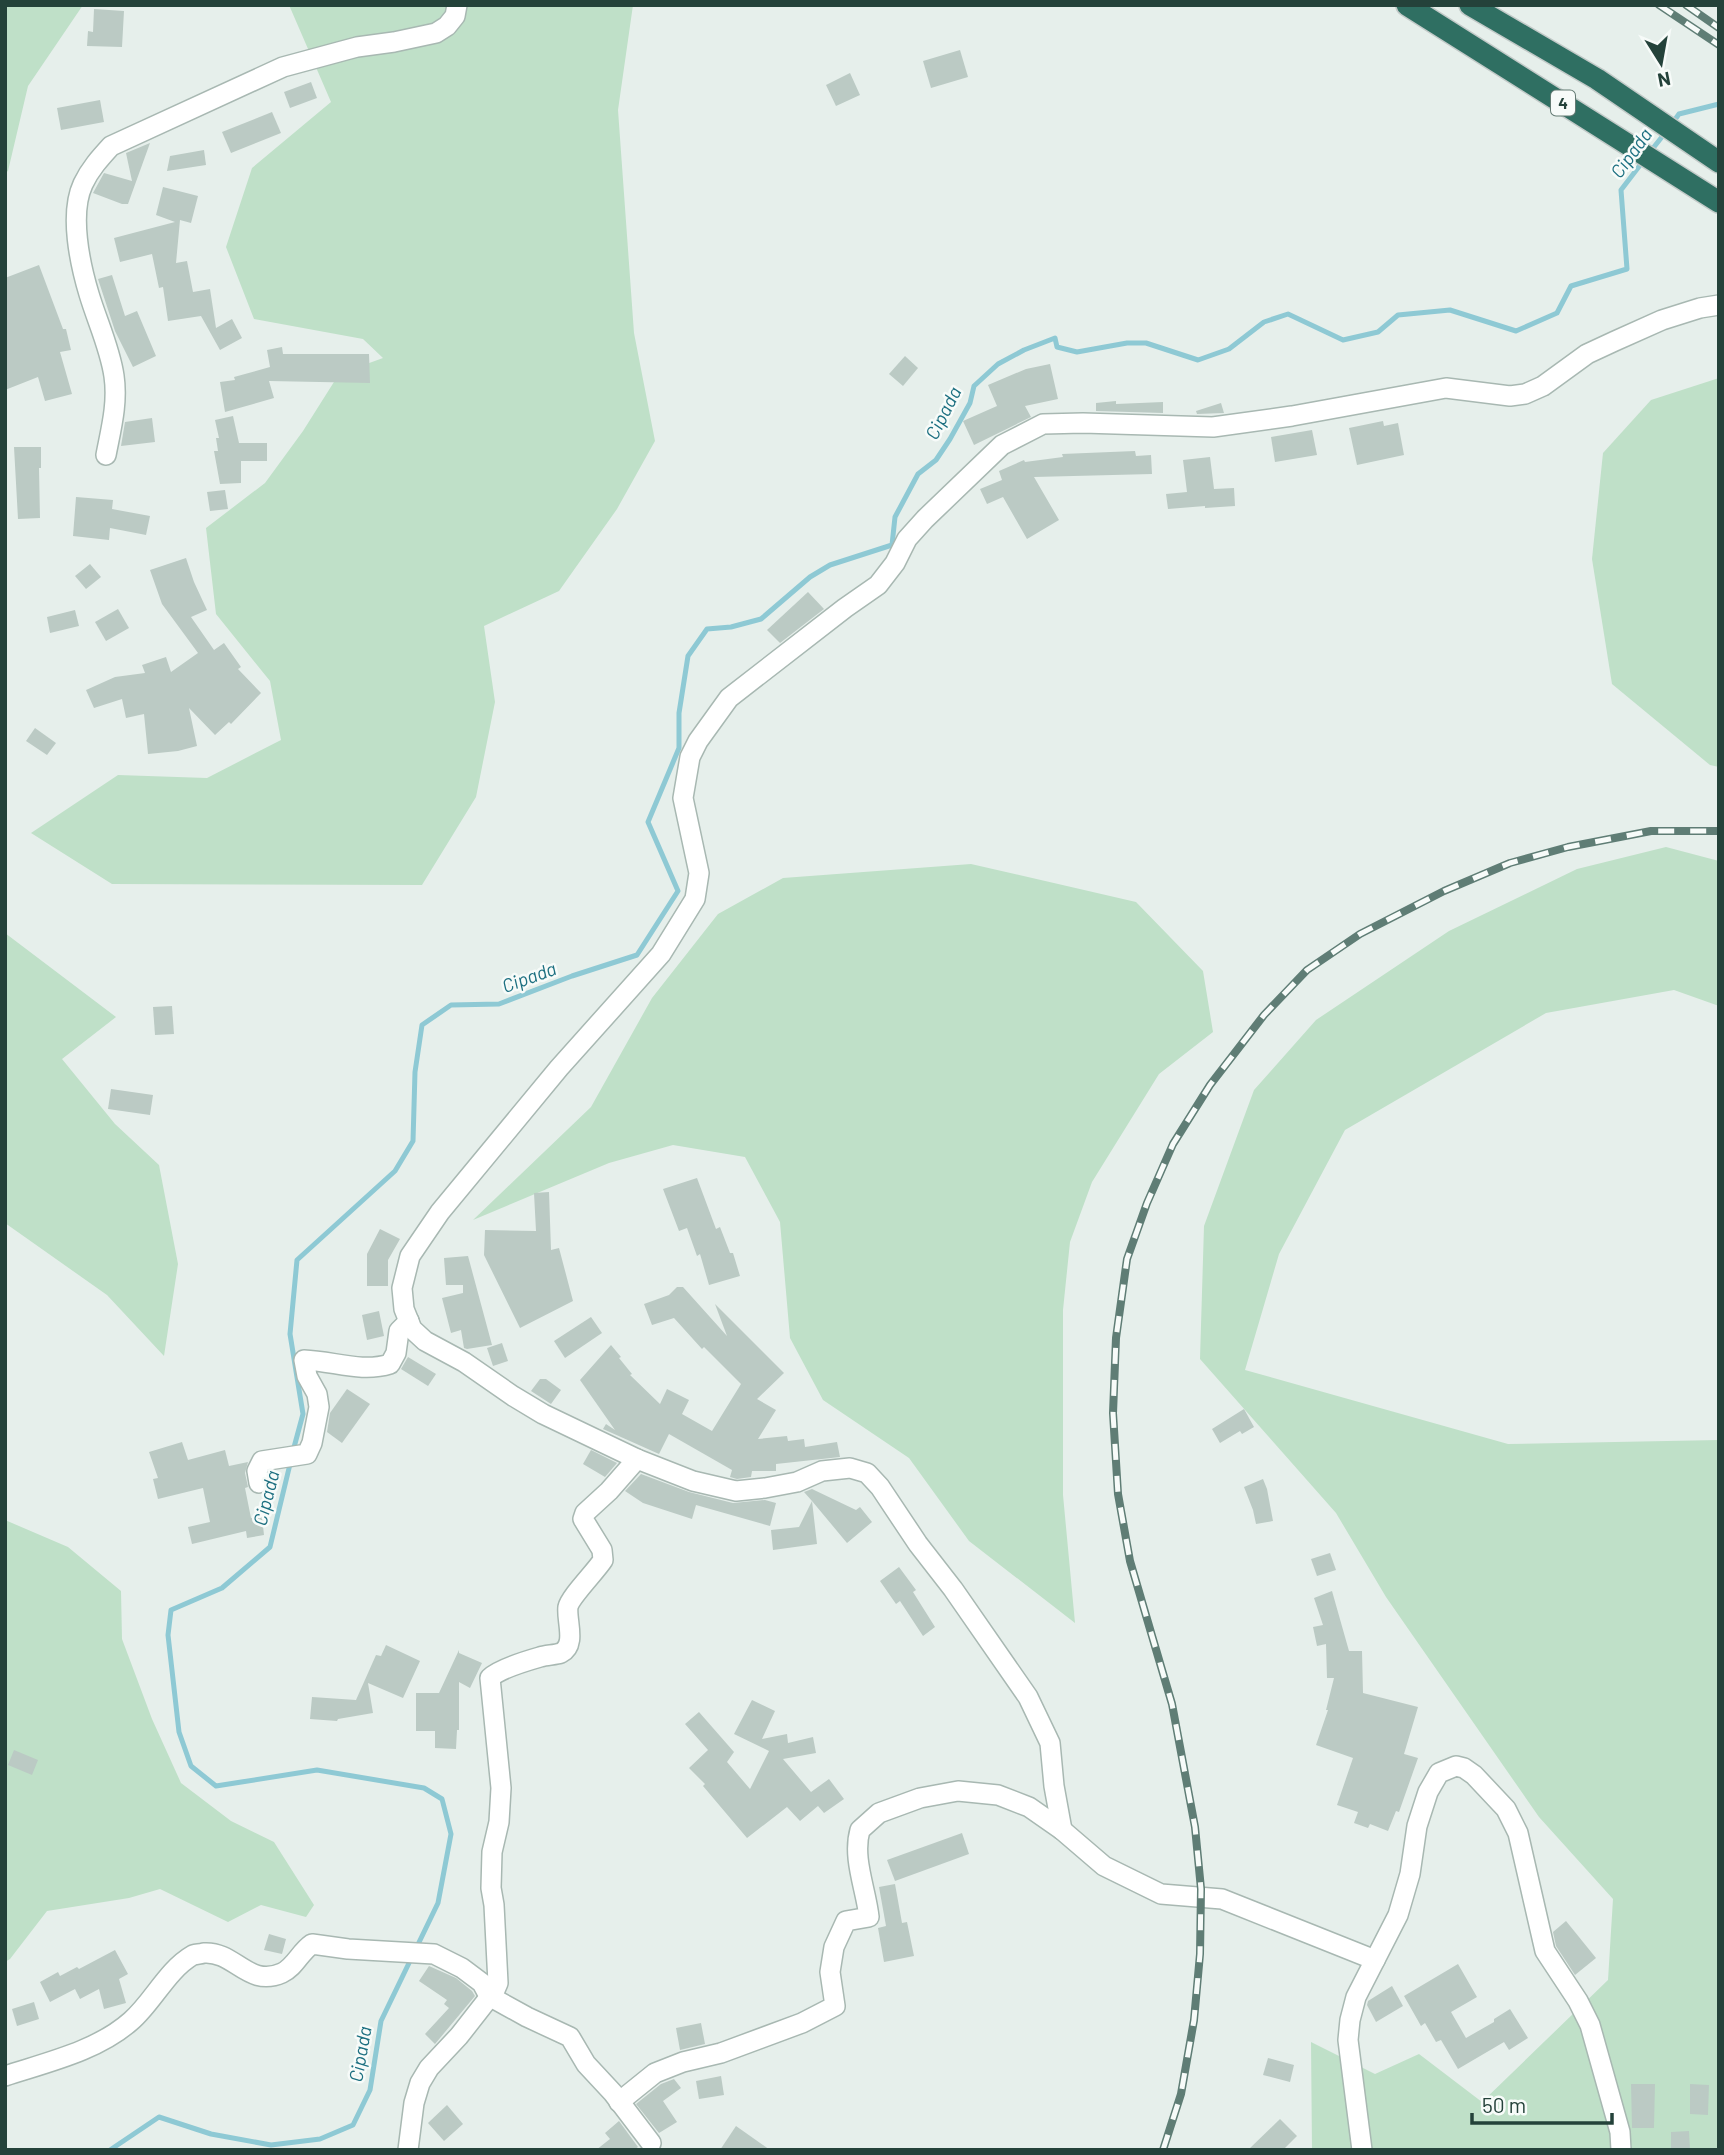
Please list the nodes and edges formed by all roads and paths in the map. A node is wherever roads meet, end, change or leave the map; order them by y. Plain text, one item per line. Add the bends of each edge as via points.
1 (457, 5) edge
2 (1407, 5) edge
3 (1470, 5) edge
4 (1719, 162) edge
5 (1719, 202) edge
6 (1719, 305) edge
7 (106, 455) dead end
8 (409, 1321) junction
9 (637, 1459) junction
10 (259, 1483) dead end
11 (1062, 1830) junction
12 (1375, 1960) junction
13 (489, 1996) junction
14 (5, 2076) edge
15 (620, 2102) junction
16 (651, 2143) dead end
17 (408, 2150) edge
18 (1362, 2150) edge
19 (1621, 2150) edge

1 - 7 street via 455,16 436,33 283,67 111,146 94,163 82,186 77,229 89,294 114,375 116,407
2 - 5 highway, 4
3 - 4 highway, 4 via 1597,79
6 - 8 street via 1662,320 1615,341 1525,394 1446,388 1213,427 1043,424 1002,445 907,539 878,585 729,698 698,741 690,757 683,797 699,873 695,899 660,954 559,1068 440,1212 410,1256 402,1288
8 - 9 street via 425,1341 513,1396
8 - 10 street via 400,1331 390,1364 351,1368 304,1360 319,1407 312,1443 305,1454 262,1461 257,1471
9 - 11 street via 692,1481 736,1491 797,1482 822,1471 850,1468 867,1473 1028,1697 1050,1743
9 - 13 street via 585,1513 583,1519 603,1560 568,1606 566,1648 490,1678 501,1788 491,1888 498,1983
11 - 12 street via 1104,1866 1161,1894 1222,1899
11 - 15 street via 1009,1799 958,1791 920,1798 879,1814 860,1830 857,1841 869,1917 846,1921 834,1947 830,1972 835,2006 753,2042 655,2073
12 - 18 street via 1356,1997 1348,2040
12 - 19 street via 1398,1914 1428,1792 1442,1770 1464,1768 1506,1809 1518,1833 1545,1951 1590,2025
13 - 14 street via 482,1983 463,1968 434,1954 312,1944 285,1971 271,1977 257,1976 215,1953 195,1954 132,2020 103,2042
13 - 15 street via 570,2037 586,2064
13 - 17 street via 421,2083
15 - 16 street

